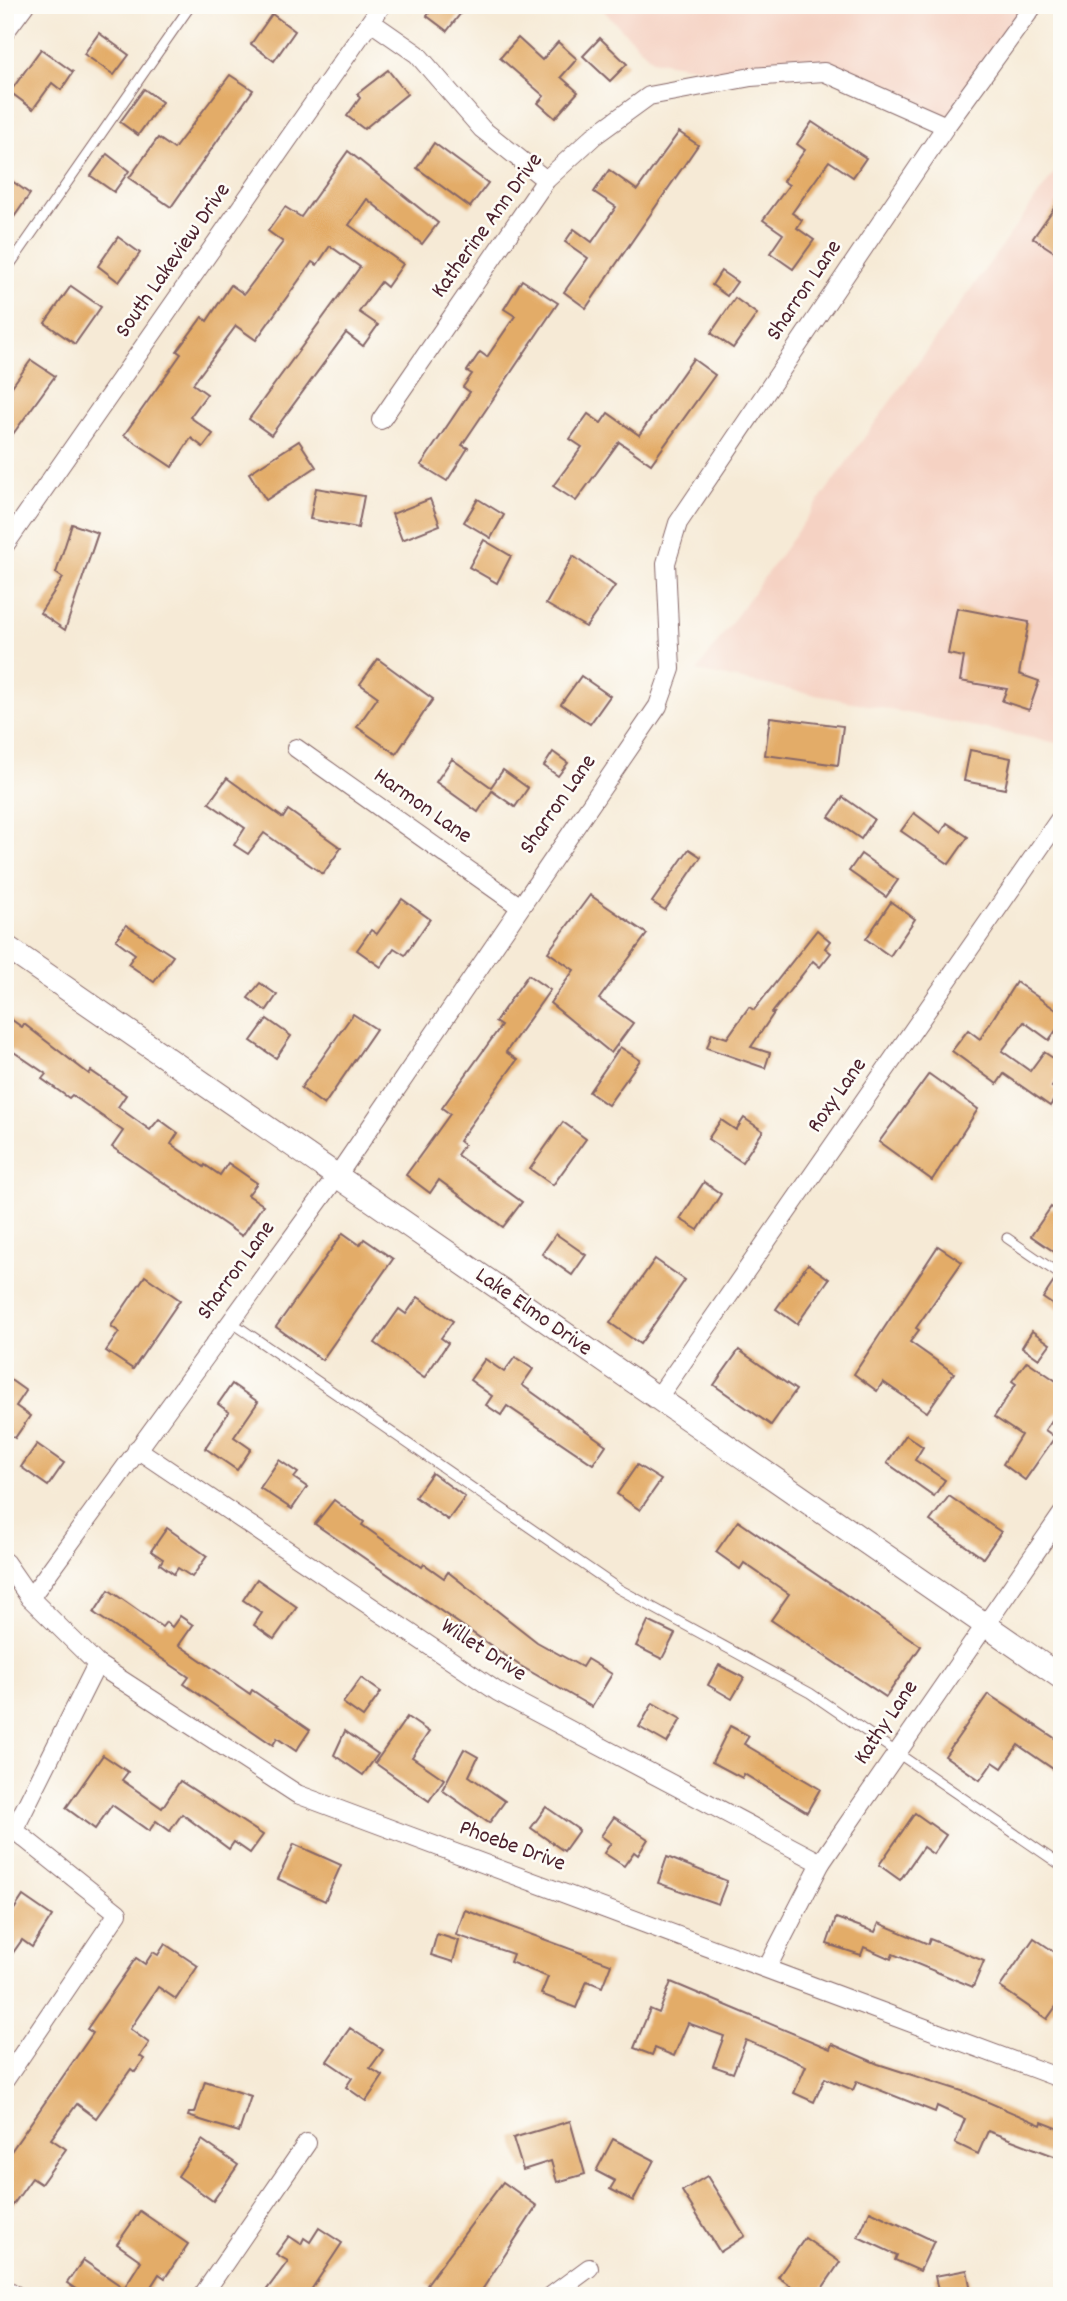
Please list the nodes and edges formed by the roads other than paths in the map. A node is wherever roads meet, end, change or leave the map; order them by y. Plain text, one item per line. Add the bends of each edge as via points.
1 (24, 5) edge
2 (191, 5) edge
3 (382, 5) edge
4 (1034, 5) edge
5 (371, 22) junction
6 (5, 33) edge
7 (946, 126) junction
8 (547, 180) junction
9 (5, 272) edge
10 (381, 420) dead end
11 (5, 545) edge
12 (296, 748) dead end
13 (1061, 821) edge
14 (519, 906) junction
15 (5, 946) edge
16 (337, 1176) junction
17 (1007, 1238) dead end
18 (1062, 1276) edge
19 (230, 1321) junction
20 (657, 1399) junction
21 (137, 1449) junction
22 (1062, 1514) edge
23 (5, 1562) edge
24 (30, 1598) junction
25 (985, 1625) junction
26 (97, 1664) junction
27 (1062, 1678) edge
28 (897, 1752) junction
29 (821, 1863) junction
30 (1062, 1866) edge
31 (767, 1968) junction
32 (1062, 2079) edge
33 (5, 2080) edge
34 (307, 2143) dead end
35 (589, 2268) dead end
36 (5, 2288) edge
37 (17, 2296) edge
38 (202, 2296) edge
39 (551, 2296) edge

1 - 6 street
2 - 9 lane
3 - 5 street, South Lakeview Drive
4 - 7 street, Sharron Lane
5 - 8 street via 417,54 482,129
5 - 11 street, South Lakeview Drive
7 - 8 street, Katherine Ann Drive via 824,72 751,77 649,96 594,136
7 - 14 street, Sharron Lane via 678,523 666,563 671,669 658,706
8 - 10 street, Katherine Ann Drive
12 - 14 street, Harmon Lane
13 - 20 street, Roxy Lane
14 - 16 street, Sharron Lane
15 - 16 street, Lake Elmo Drive
16 - 19 street, Sharron Lane
16 - 20 street, Lake Elmo Drive
17 - 18 lane
19 - 21 street, Sharron Lane
19 - 28 lane via 619,1589 810,1693
20 - 25 street, Lake Elmo Drive
21 - 24 street, Sharron Lane
21 - 29 street, Willet Drive via 498,1692
22 - 25 street, Kathy Lane
23 - 24 street, Phoebe Drive
24 - 26 street, Phoebe Drive
25 - 27 street, Lake Elmo Drive
25 - 28 street, Kathy Lane
26 - 31 street, Phoebe Drive via 298,1794
26 - 33 street via 14,1830 118,1913
28 - 29 street, Kathy Lane
28 - 30 lane
29 - 31 street, Kathy Lane
31 - 32 street, Phoebe Drive
34 - 38 street
35 - 39 street
36 - 37 street

